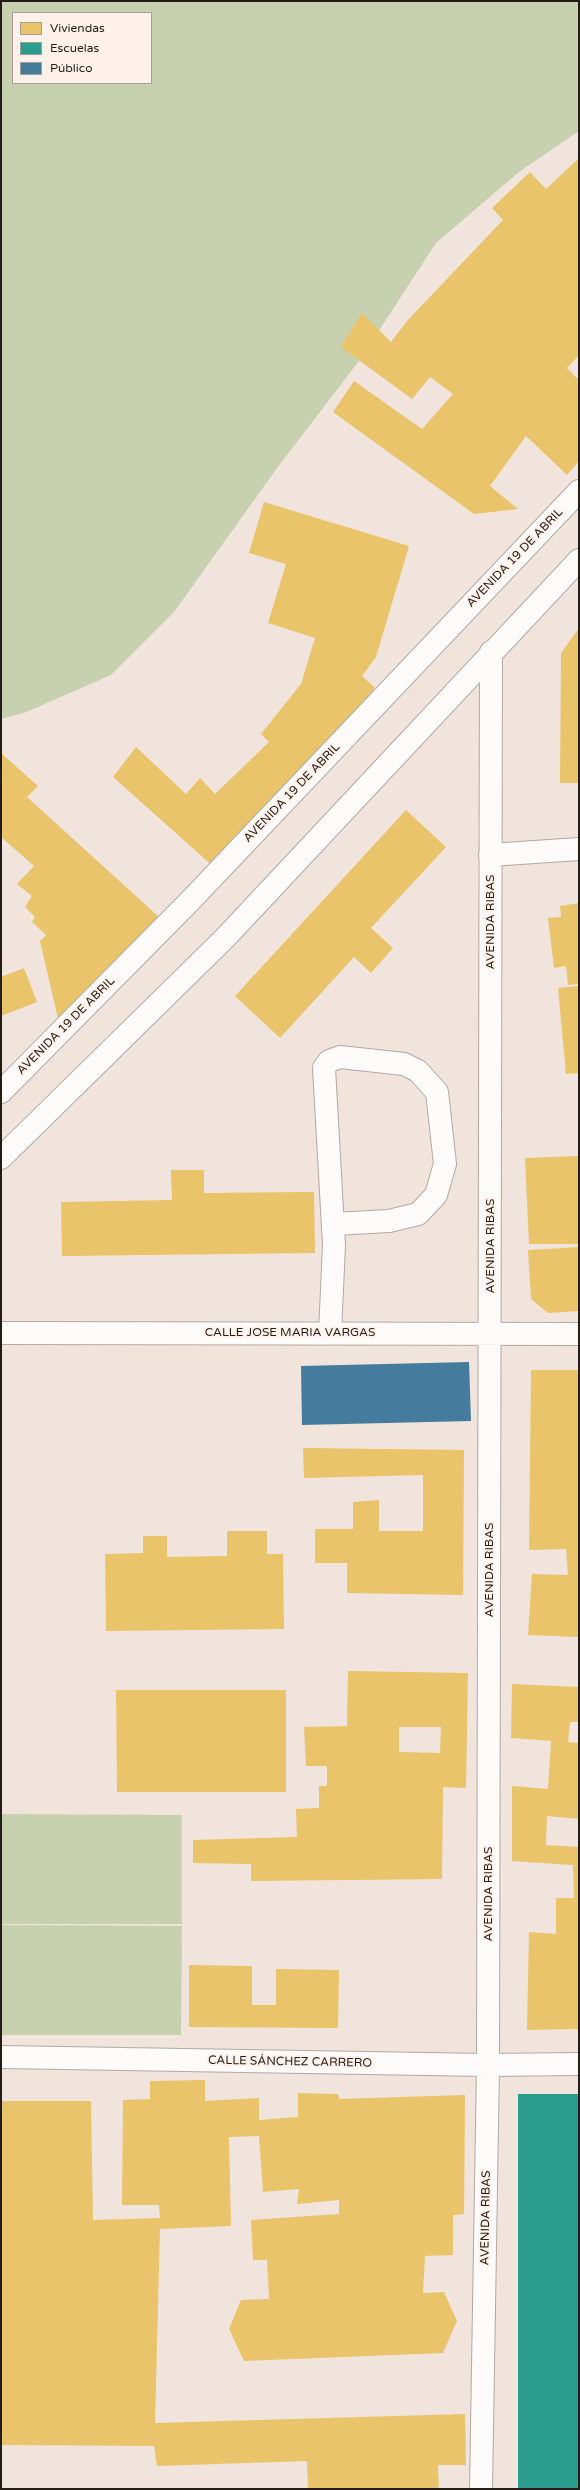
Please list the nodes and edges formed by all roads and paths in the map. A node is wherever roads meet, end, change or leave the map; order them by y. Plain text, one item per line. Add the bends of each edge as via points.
1 (579, 491) edge
2 (579, 560) edge
3 (491, 652) junction
4 (579, 850) edge
5 (490, 855) junction
6 (1, 1092) edge
7 (1, 1158) edge
8 (334, 1224) junction
9 (1, 1333) edge
10 (330, 1333) junction
11 (491, 1333) junction
12 (579, 1334) edge
13 (1, 2057) edge
14 (579, 2064) edge
15 (488, 2065) junction
16 (481, 2489) edge

1 - 6 street, AVENIDA 19 DE ABRIL via 189,902
2 - 3 street
3 - 5 street, AVENIDA RIBAS
3 - 7 street via 225,938
4 - 5 street
5 - 11 street, AVENIDA RIBAS
8 - 8 street via 389,1221 418,1214 436,1195 445,1164 436,1092 418,1071 404,1064 340,1057 329,1061 324,1068
8 - 10 street
9 - 10 street, CALLE JOSE MARIA VARGAS
10 - 11 street, CALLE JOSE MARIA VARGAS
11 - 12 street, CALLE JOSE MARIA VARGAS
11 - 15 street, AVENIDA RIBAS
13 - 15 street, CALLE SÁNCHEZ CARRERO
14 - 15 street, CALLE SÁNCHEZ CARRERO
15 - 16 street, AVENIDA RIBAS

